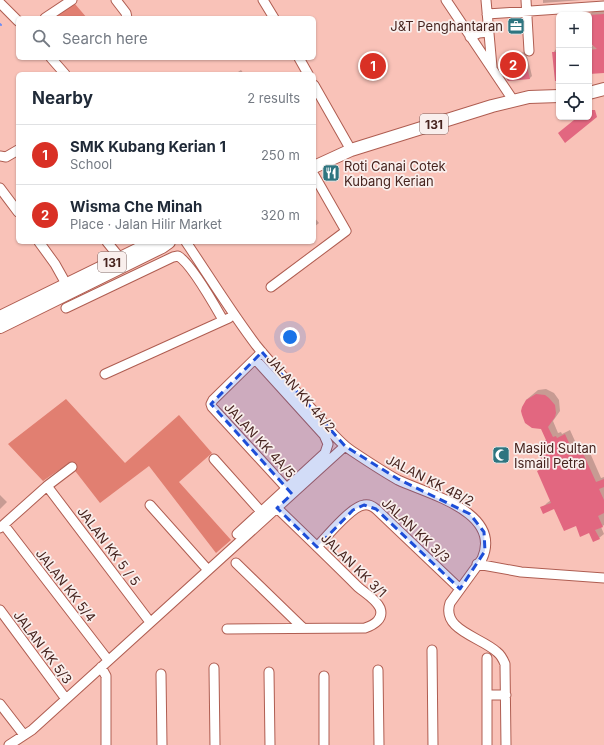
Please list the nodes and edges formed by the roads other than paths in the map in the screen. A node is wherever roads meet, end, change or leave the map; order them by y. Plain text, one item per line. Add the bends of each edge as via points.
1 (72, 0) edge
2 (116, 0) edge
3 (263, 0) edge
4 (446, 0) edge
5 (486, 0) edge
6 (526, 0) edge
7 (0, 3) edge
8 (604, 6) edge
9 (526, 11) junction
10 (488, 14) junction
11 (48, 16) edge
12 (126, 16) edge
13 (273, 16) edge
14 (16, 19) edge
15 (489, 32) junction
16 (470, 37) junction
17 (529, 51) dead end
18 (53, 60) edge
19 (300, 60) edge
20 (492, 69) junction
21 (63, 72) edge
22 (307, 72) edge
23 (316, 89) edge
24 (604, 91) edge
25 (592, 93) edge
26 (556, 96) edge
27 (513, 100) junction
28 (351, 150) junction
29 (16, 151) edge
30 (0, 156) edge
31 (316, 166) edge
32 (316, 178) edge
33 (0, 188) edge
34 (16, 209) edge
35 (40, 244) edge
36 (46, 244) edge
37 (109, 244) edge
38 (149, 244) edge
39 (166, 244) edge
40 (187, 244) edge
41 (120, 258) junction
42 (94, 281) junction
43 (71, 287) junction
44 (271, 287) dead end
45 (100, 292) junction
46 (66, 308) dead end
47 (235, 315) junction
48 (0, 317) edge
49 (223, 320) junction
50 (0, 327) edge
51 (262, 352) junction
52 (255, 359) junction
53 (104, 374) dead end
54 (328, 444) junction
55 (343, 444) junction
56 (214, 459) dead end
57 (72, 467) dead end
58 (47, 486) junction
59 (289, 491) junction
60 (150, 505) dead end
61 (277, 508) junction
62 (263, 515) junction
63 (2, 526) edge
64 (237, 534) dead end
65 (317, 547) junction
66 (236, 563) dead end
67 (477, 564) junction
68 (208, 570) junction
69 (604, 578) edge
70 (460, 589) junction
71 (0, 610) edge
72 (150, 622) junction
73 (303, 628) junction
74 (227, 629) dead end
75 (432, 650) dead end
76 (487, 658) dead end
77 (108, 660) junction
78 (101, 667) junction
79 (214, 668) dead end
80 (378, 670) dead end
81 (269, 672) dead end
82 (161, 674) dead end
83 (324, 676) dead end
84 (487, 695) junction
85 (506, 695) junction
86 (66, 699) junction
87 (0, 704) edge
88 (24, 735) junction
89 (9, 745) edge
90 (106, 745) edge
91 (162, 745) edge
92 (215, 745) edge
93 (270, 745) edge
94 (324, 745) edge
95 (379, 745) edge
96 (433, 745) edge
97 (488, 745) edge
98 (506, 745) edge

1 - 11 street
2 - 12 street
3 - 13 street
4 - 16 street
5 - 10 street
6 - 9 street
7 - 14 street
8 - 9 street
9 - 10 street
9 - 17 street
10 - 15 street
15 - 16 street
15 - 20 street
16 - 20 street
18 - 21 street
19 - 22 street
20 - 27 street
23 - 28 street
24 - 25 main road
26 - 27 main road, 131
27 - 28 main road, 131
28 - 31 main road, 131
29 - 30 street via 6,157
32 - 44 street via 346,231
33 - 34 street
35 - 43 street
36 - 43 street via 60,262
37 - 41 street
38 - 41 main road, 131
39 - 42 main road, 131
40 - 47 street, JALAN KK 4B/2
41 - 43 main road, 131
42 - 43 main road, 131
42 - 45 street
43 - 48 main road, 131
43 - 50 main road, 131
45 - 46 street
45 - 49 street via 178,256 205,290
47 - 49 street
47 - 51 street, JALAN KK 4B/2
49 - 53 street
51 - 52 street, JALAN KK 4A/5
51 - 55 street, JALAN KK 4B/2
52 - 54 street, JALAN KK 4A/2 via 324,435
52 - 59 street, JALAN KK 4A/5 via 213,400 211,406
54 - 55 street
54 - 59 street, JALAN KK 4A/2 via 325,453
55 - 59 street
55 - 67 street, JALAN KK 4B/2 via 398,479 470,514 479,523 486,542 485,551
56 - 62 street
57 - 58 street
58 - 63 street
58 - 72 street, JALAN KK 5 / 5
59 - 61 street
59 - 62 street, JALAN KK 4A/2
60 - 68 street
61 - 62 street
61 - 65 street, JALAN KK 3/1
62 - 64 street, JALAN KK 4A/2
62 - 68 street
63 - 77 street, JALAN KK 5/4
65 - 70 street, JALAN KK 3/3 via 353,510 370,505
65 - 73 street, JALAN KK 3/1 via 376,603 381,613 376,623 366,628
66 - 73 street
67 - 69 street via 521,572
67 - 70 street, JALAN KK 4B/2
68 - 72 street
70 - 85 street, JALAN KK 4B/2 via 450,603 448,617 458,628 493,648 502,658 506,670
71 - 86 street, JALAN KK 5/3
72 - 77 street
73 - 74 street, JALAN KK 3/1
75 - 96 street
76 - 84 street
77 - 78 street
78 - 86 street
78 - 90 street via 106,676
79 - 92 street
80 - 95 street
81 - 93 street
82 - 91 street
83 - 94 street
84 - 85 street
84 - 97 street
85 - 98 street, JALAN KK 4B/2
86 - 88 street
87 - 88 street
88 - 89 street

